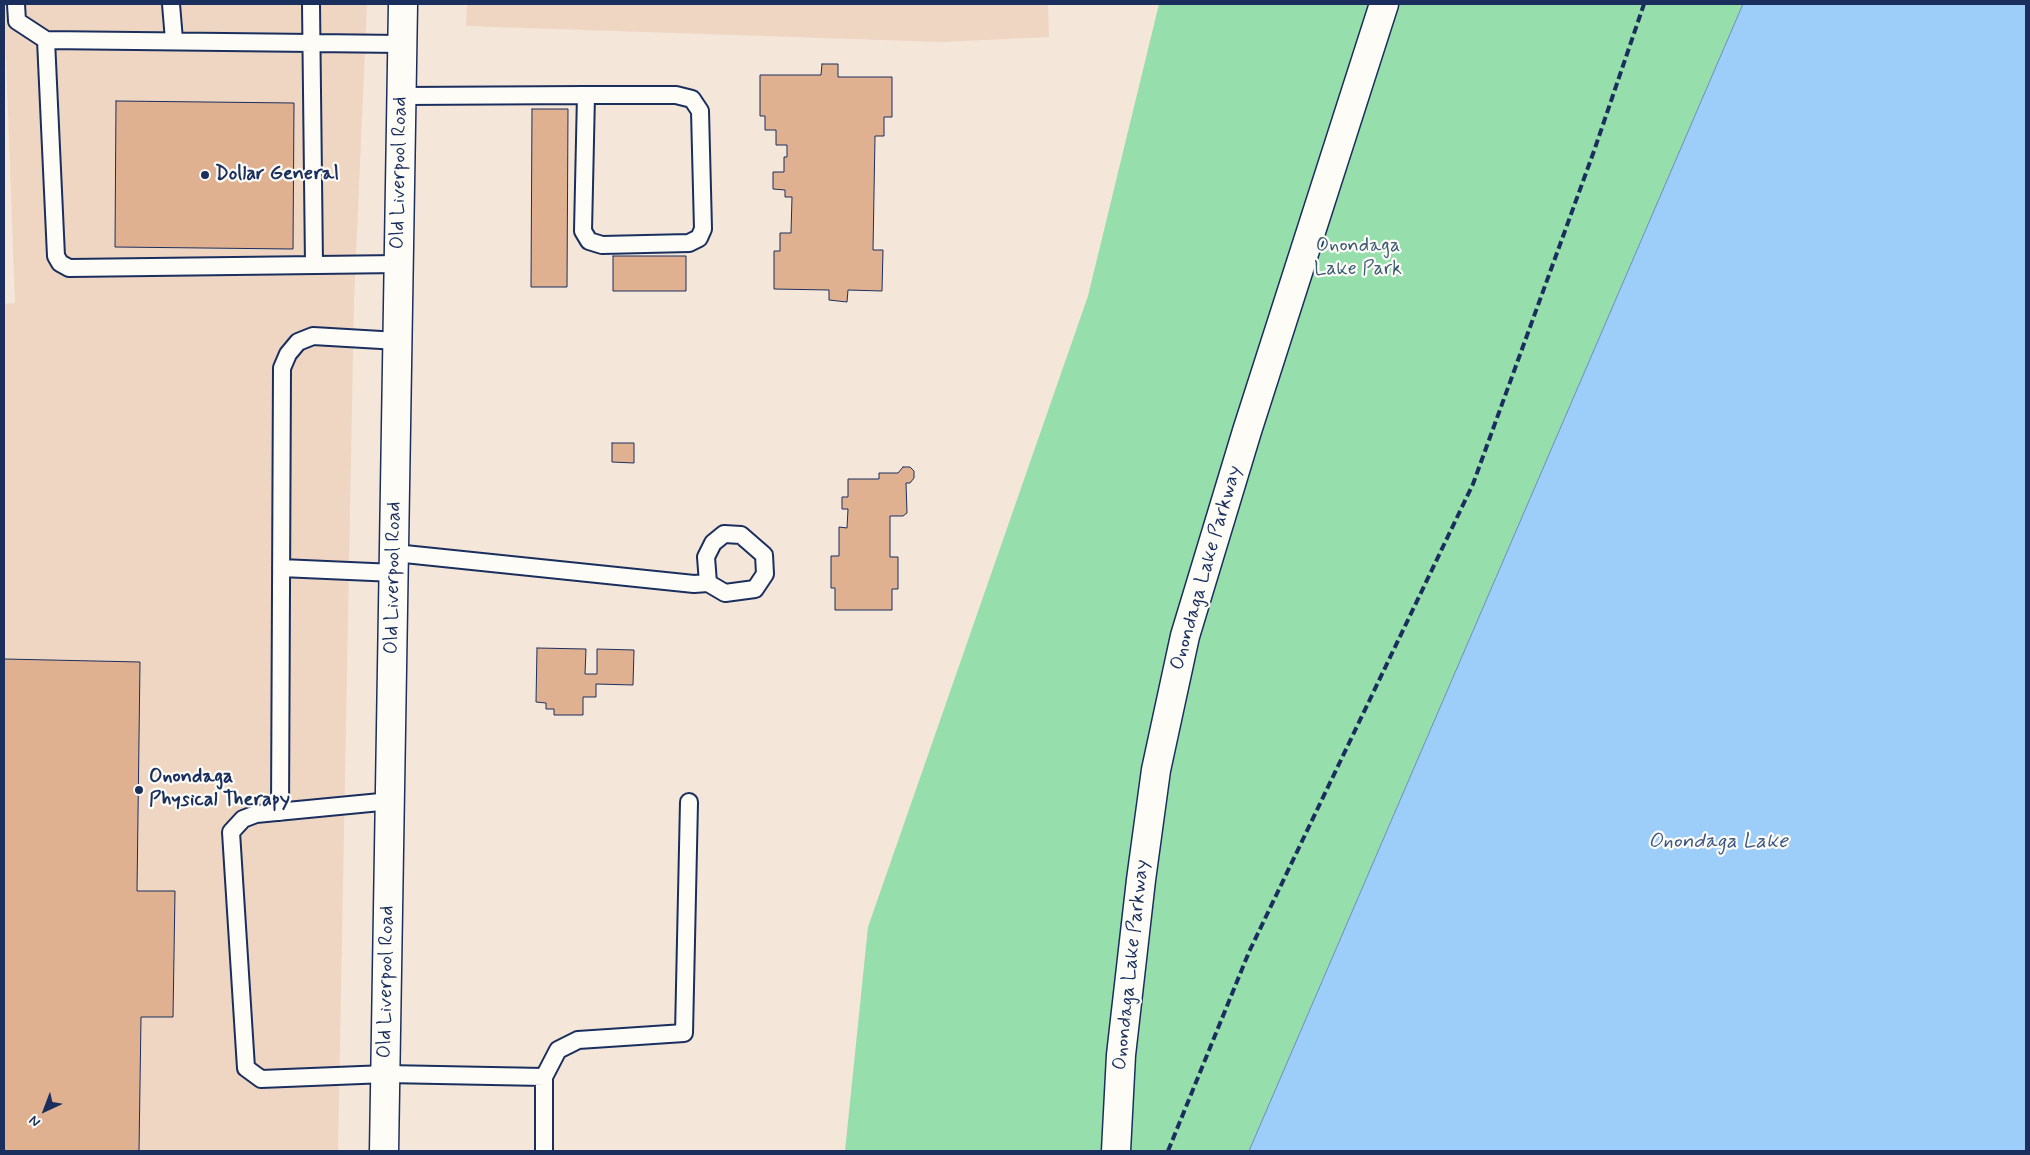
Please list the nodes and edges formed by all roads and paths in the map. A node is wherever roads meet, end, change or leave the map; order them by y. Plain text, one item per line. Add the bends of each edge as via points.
1 (16, 4) edge
2 (171, 4) edge
3 (311, 4) edge
4 (403, 4) edge
5 (1384, 4) edge
6 (46, 40) junction
7 (174, 40) junction
8 (312, 42) junction
9 (402, 44) junction
10 (586, 95) junction
11 (402, 96) junction
12 (399, 264) junction
13 (314, 265) junction
14 (398, 342) junction
15 (395, 563) junction
16 (281, 568) junction
17 (708, 583) dead end
18 (391, 801) junction
19 (689, 802) dead end
20 (280, 812) junction
21 (386, 1074) junction
22 (544, 1078) junction
23 (384, 1151) edge
24 (544, 1151) edge
25 (1116, 1151) edge

1 - 6 lane via 17,21
2 - 7 lane
3 - 8 lane
4 - 9 main road, Old Liverpool Road
5 - 25 main road, Onondaga Lake Parkway via 1185,636 1156,770 1141,880 1121,1055
6 - 7 lane
6 - 13 lane via 56,256 60,263 69,268
7 - 8 lane
8 - 9 lane
8 - 13 lane
9 - 11 main road, Old Liverpool Road
10 - 10 lane via 676,95 692,99 700,111 703,229 699,238 689,243 602,245 589,241 582,231
10 - 11 lane
11 - 12 main road, Old Liverpool Road
12 - 13 lane
12 - 14 main road, Old Liverpool Road
14 - 15 main road, Old Liverpool Road
14 - 16 lane via 313,336 298,342 288,354 282,368
15 - 16 lane
15 - 17 lane
15 - 18 main road, Old Liverpool Road
16 - 20 lane
18 - 20 lane
18 - 21 main road, Old Liverpool Road
19 - 22 lane via 684,1033 578,1040 558,1050
20 - 21 lane via 243,819 231,832 246,1068 261,1079
21 - 22 lane
21 - 23 main road, Old Liverpool Road
22 - 24 lane

